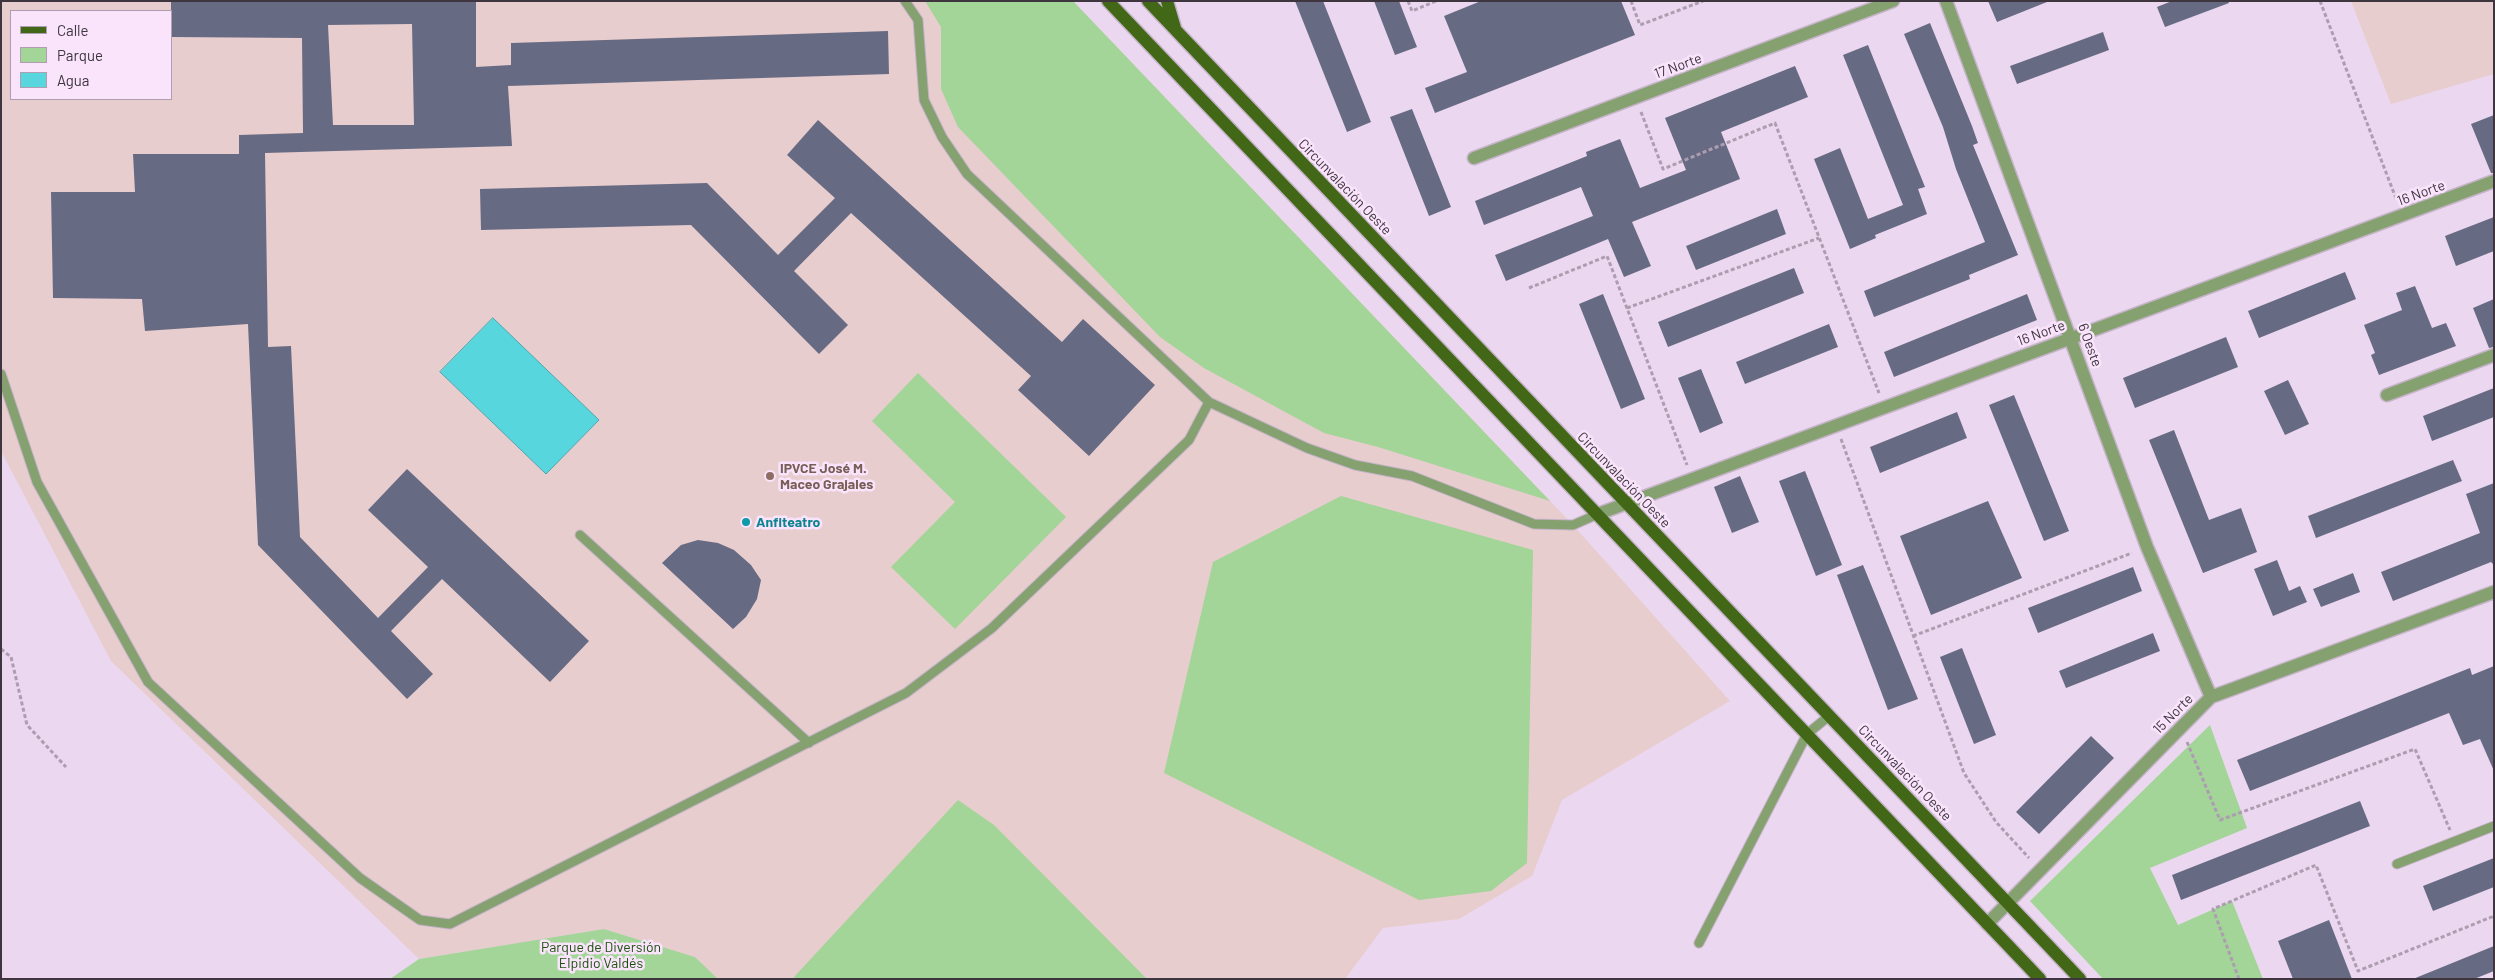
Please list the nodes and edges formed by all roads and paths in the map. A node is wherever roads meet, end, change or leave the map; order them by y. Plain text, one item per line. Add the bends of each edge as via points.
1 (905, 1) edge
2 (1108, 1) edge
3 (1148, 1) edge
4 (1167, 1) edge
5 (1408, 1) edge
6 (1436, 1) edge
7 (1631, 1) edge
8 (1702, 1) edge
9 (1893, 1) edge
10 (1946, 1) edge
11 (2320, 1) edge
12 (1176, 31) junction
13 (1635, 98) junction
14 (1474, 158) dead end
15 (2494, 182) edge
16 (2402, 216) junction
17 (1819, 238) junction
18 (1529, 288) dead end
19 (1627, 308) junction
20 (2071, 338) junction
21 (2494, 355) edge
22 (1, 374) edge
23 (2387, 395) dead end
24 (1210, 402) junction
25 (1885, 407) junction
26 (1837, 425) junction
27 (1692, 479) junction
28 (1625, 504) junction
29 (1598, 514) junction
30 (580, 535) dead end
31 (2148, 547) junction
32 (2494, 592) edge
33 (1913, 636) junction
34 (1, 649) edge
35 (2211, 697) junction
36 (1829, 716) junction
37 (2181, 727) junction
38 (1807, 734) junction
39 (809, 743) junction
40 (66, 767) dead end
41 (2494, 826) edge
42 (2455, 842) junction
43 (2397, 864) dead end
44 (2040, 870) junction
45 (2008, 902) junction
46 (2494, 916) edge
47 (1987, 924) junction
48 (1699, 944) dead end
49 (2040, 979) edge
50 (2080, 979) edge
51 (2239, 979) edge

1 - 24 lane via 918,20 924,100 942,137 967,174
2 - 29 main road
3 - 12 main road, Circunvalación Oeste
4 - 12 main road
5 - 6 path via 1412,11
7 - 8 path via 1640,25
9 - 13 street, 17 Norte
10 - 20 street, 6 Oeste
11 - 16 path
12 - 28 main road, Circunvalación Oeste
13 - 14 street, 17 Norte
13 - 17 path via 1664,169 1775,123
15 - 16 street, 16 Norte
16 - 20 street, 16 Norte
17 - 19 path
17 - 25 path
18 - 19 path via 1607,256
19 - 27 path
20 - 25 street, 16 Norte
20 - 31 street, 6 Oeste
21 - 23 street
22 - 39 lane via 37,482 148,682 360,878 420,920 450,924
24 - 29 lane via 1307,448 1355,465 1412,476 1534,524 1573,525
24 - 39 lane via 1189,440 992,628 906,693
25 - 26 street, 16 Norte
26 - 27 street, 16 Norte
26 - 33 path
27 - 28 street, 16 Norte
28 - 29 street, 16 Norte
28 - 36 main road, Circunvalación Oeste
29 - 38 main road
30 - 39 lane
31 - 33 path
31 - 35 street, 6 Oeste
32 - 35 street, 15 Norte
33 - 44 path via 1964,773 1996,822
34 - 40 path via 11,657 28,725
35 - 37 street, 15 Norte
36 - 38 lane
36 - 45 main road, Circunvalación Oeste
37 - 42 path via 2220,820 2415,749
37 - 44 street, 15 Norte
38 - 47 main road
38 - 48 lane
41 - 42 lane
42 - 43 lane
44 - 45 street, 15 Norte
45 - 47 street, 15 Norte
45 - 50 main road, Circunvalación Oeste
46 - 51 path via 2358,971 2316,865 2213,909
47 - 49 main road

